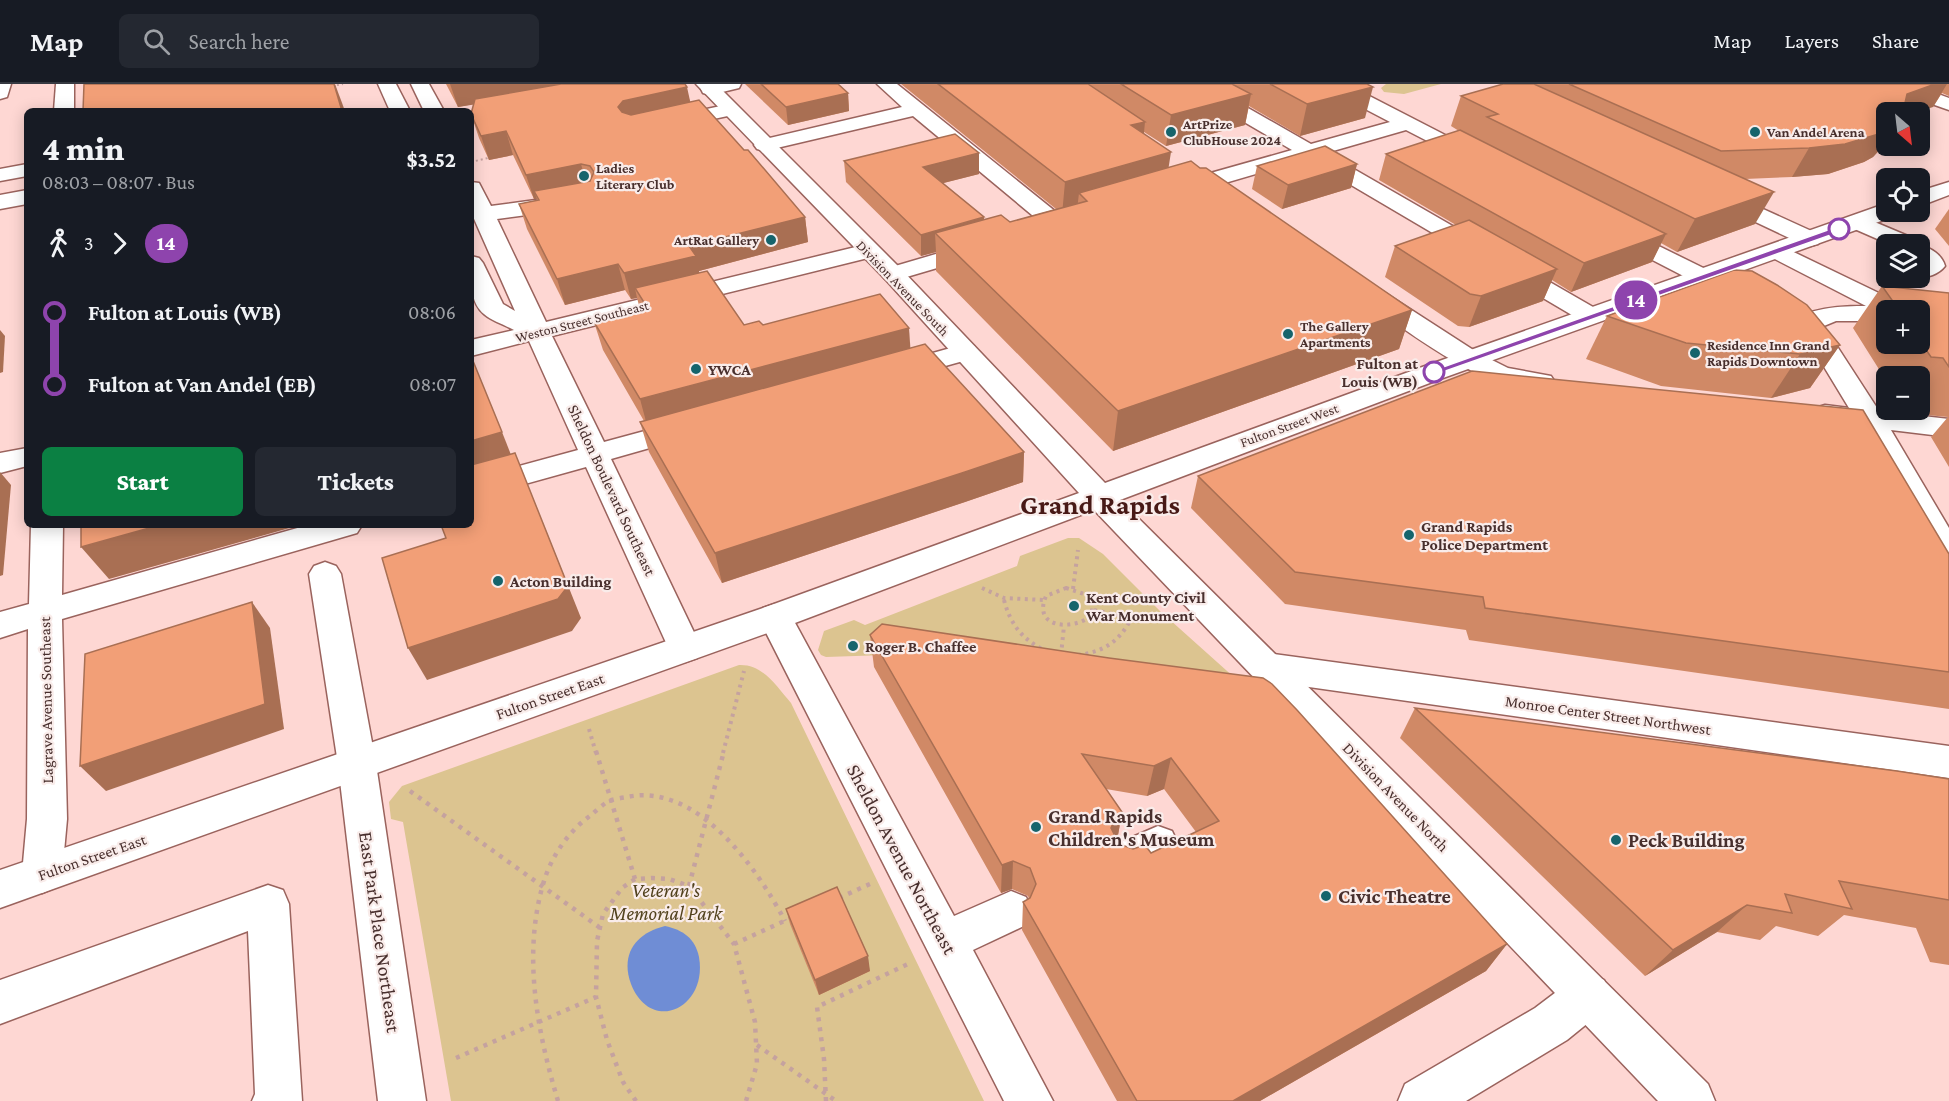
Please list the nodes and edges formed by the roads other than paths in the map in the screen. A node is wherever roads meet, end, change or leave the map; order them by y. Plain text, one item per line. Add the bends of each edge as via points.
1 (2, 84) edge
2 (65, 84) edge
3 (387, 84) edge
4 (420, 84) edge
5 (732, 84) edge
6 (886, 84) edge
7 (1193, 84) edge
8 (1332, 84) edge
9 (1893, 84) edge
10 (707, 86) edge
11 (0, 93) edge
12 (1949, 104) edge
13 (64, 108) edge
14 (399, 108) edge
15 (432, 108) edge
16 (916, 109) junction
17 (730, 110) junction
18 (1408, 123) junction
19 (647, 128) edge
20 (764, 145) junction
21 (1308, 152) junction
22 (1177, 167) edge
23 (1497, 170) edge
24 (24, 171) edge
25 (0, 175) edge
26 (1200, 183) junction
27 (1949, 188) edge
28 (1704, 189) edge
29 (1158, 195) edge
30 (1220, 195) edge
31 (1930, 195) edge
32 (24, 198) edge
33 (588, 198) edge
34 (0, 202) edge
35 (476, 202) edge
36 (1876, 215) edge
37 (1080, 218) edge
38 (1858, 222) junction
39 (1600, 224) edge
40 (1058, 225) junction
41 (1035, 232) edge
42 (1885, 234) edge
43 (1810, 239) junction
44 (1001, 242) edge
45 (868, 251) junction
46 (1777, 251) junction
47 (474, 269) edge
48 (893, 274) junction
49 (1702, 276) junction
50 (1354, 284) edge
51 (1876, 301) edge
52 (1754, 303) edge
53 (1876, 313) edge
54 (1591, 316) junction
55 (538, 332) junction
56 (474, 347) edge
57 (965, 352) junction
58 (1469, 359) junction
59 (871, 378) edge
60 (1570, 386) edge
61 (1795, 411) edge
62 (1870, 419) junction
63 (715, 421) edge
64 (1949, 428) edge
65 (595, 453) junction
66 (24, 458) edge
67 (0, 463) edge
68 (474, 488) edge
69 (1098, 496) junction
70 (48, 528) edge
71 (336, 528) edge
72 (1949, 555) edge
73 (325, 574) dead end
74 (45, 612) junction
75 (775, 617) junction
76 (0, 625) edge
77 (685, 649) junction
78 (1268, 667) junction
79 (1949, 762) edge
80 (357, 764) junction
81 (42, 874) junction
82 (0, 889) edge
83 (1011, 911) dead end
84 (945, 941) junction
85 (1588, 994) junction
86 (0, 1002) edge
87 (276, 1101) edge
88 (402, 1101) edge
89 (1029, 1101) edge
90 (1422, 1101) edge
91 (1691, 1101) edge

1 - 11 street
2 - 13 street
3 - 14 street
4 - 15 street
5 - 10 street
6 - 16 street
7 - 21 street
8 - 18 street
9 - 12 street
10 - 17 street, Division Avenue South
16 - 20 street
16 - 40 street
17 - 19 street
17 - 20 street, Division Avenue South
18 - 21 street
18 - 23 street
20 - 45 street, Division Avenue South
21 - 26 street
21 - 54 street
22 - 26 street
24 - 25 street
26 - 29 street
26 - 30 street
27 - 31 street
28 - 43 street
32 - 34 street
33 - 35 street via 531,209
35 - 55 street, Sheldon Boulevard Southeast
36 - 38 street, Fulton Street West
37 - 40 street
38 - 42 street
38 - 43 street, Fulton Street West
39 - 49 street
40 - 41 street
43 - 46 street, Fulton Street West
44 - 48 street
45 - 48 street, Division Avenue South
45 - 55 street, Weston Street Southeast
46 - 49 street, Fulton Street West
46 - 51 street
47 - 55 street via 493,309
48 - 57 street, Division Avenue South
49 - 52 street
49 - 54 street, Fulton Street West
50 - 58 street
53 - 62 street via 1832,314 1791,322 1822,342
54 - 58 street, Fulton Street West
55 - 56 street, Weston Street Southeast
55 - 65 street, Sheldon Boulevard Southeast
57 - 59 street
57 - 69 street, Division Avenue South
58 - 60 street via 1501,375
58 - 69 street, Fulton Street West
61 - 62 street
62 - 64 street
62 - 72 street
63 - 65 street
65 - 68 street
65 - 77 street, Sheldon Boulevard Southeast
66 - 67 street
69 - 75 street, Fulton Street East
69 - 78 street, Division Avenue North
70 - 74 street, Lagrave Avenue Southeast
71 - 74 street
73 - 80 street, East Park Place Northeast
74 - 76 street
74 - 81 street, Lagrave Avenue Southeast via 47,819
75 - 77 street, Fulton Street East
75 - 84 street, Sheldon Avenue Northeast
77 - 80 street, Fulton Street East
78 - 79 street, Monroe Center Street Northwest
78 - 85 street, Division Avenue North
80 - 81 street, Fulton Street East
80 - 88 street, East Park Place Northeast
81 - 82 street, Fulton Street East
83 - 84 street
84 - 89 street, Sheldon Avenue Northeast
85 - 90 street via 1551,1024
85 - 91 street, Division Avenue North
86 - 87 street via 268,904 279,1100

